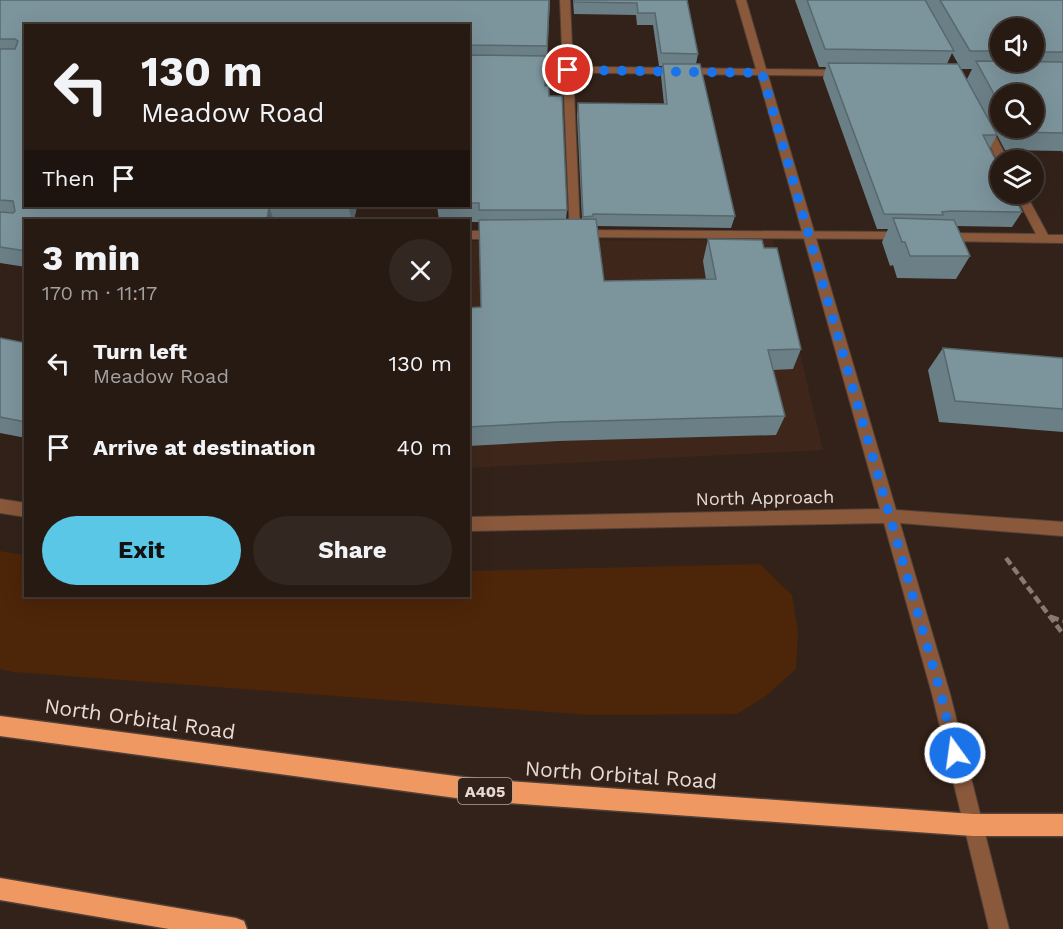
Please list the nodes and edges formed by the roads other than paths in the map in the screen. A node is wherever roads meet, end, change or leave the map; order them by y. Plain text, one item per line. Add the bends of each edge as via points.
1 (565, 0) edge
2 (741, 0) edge
3 (512, 69) edge
4 (568, 70) junction
5 (762, 73) junction
6 (854, 74) edge
7 (978, 112) edge
8 (998, 150) edge
9 (1026, 204) edge
10 (515, 234) edge
11 (807, 234) junction
12 (470, 235) edge
13 (1044, 239) junction
14 (1063, 239) edge
15 (0, 506) edge
16 (24, 510) edge
17 (889, 516) junction
18 (470, 524) edge
19 (1063, 529) edge
20 (0, 726) edge
21 (974, 825) junction
22 (1063, 825) edge
23 (0, 889) edge
24 (237, 929) edge
25 (999, 929) edge

1 - 4 street
2 - 5 street
3 - 4 street
4 - 5 street
4 - 11 street via 568,234
5 - 6 street
5 - 11 street
7 - 8 street
9 - 13 street
10 - 12 street
11 - 13 street
11 - 17 street
13 - 14 street
15 - 16 street
17 - 18 street, North Approach
17 - 19 street, North Approach
17 - 21 street
20 - 21 highway, North Orbital Road / A405 via 478,790
21 - 22 highway, North Orbital Road / A405
21 - 25 street
23 - 24 highway

